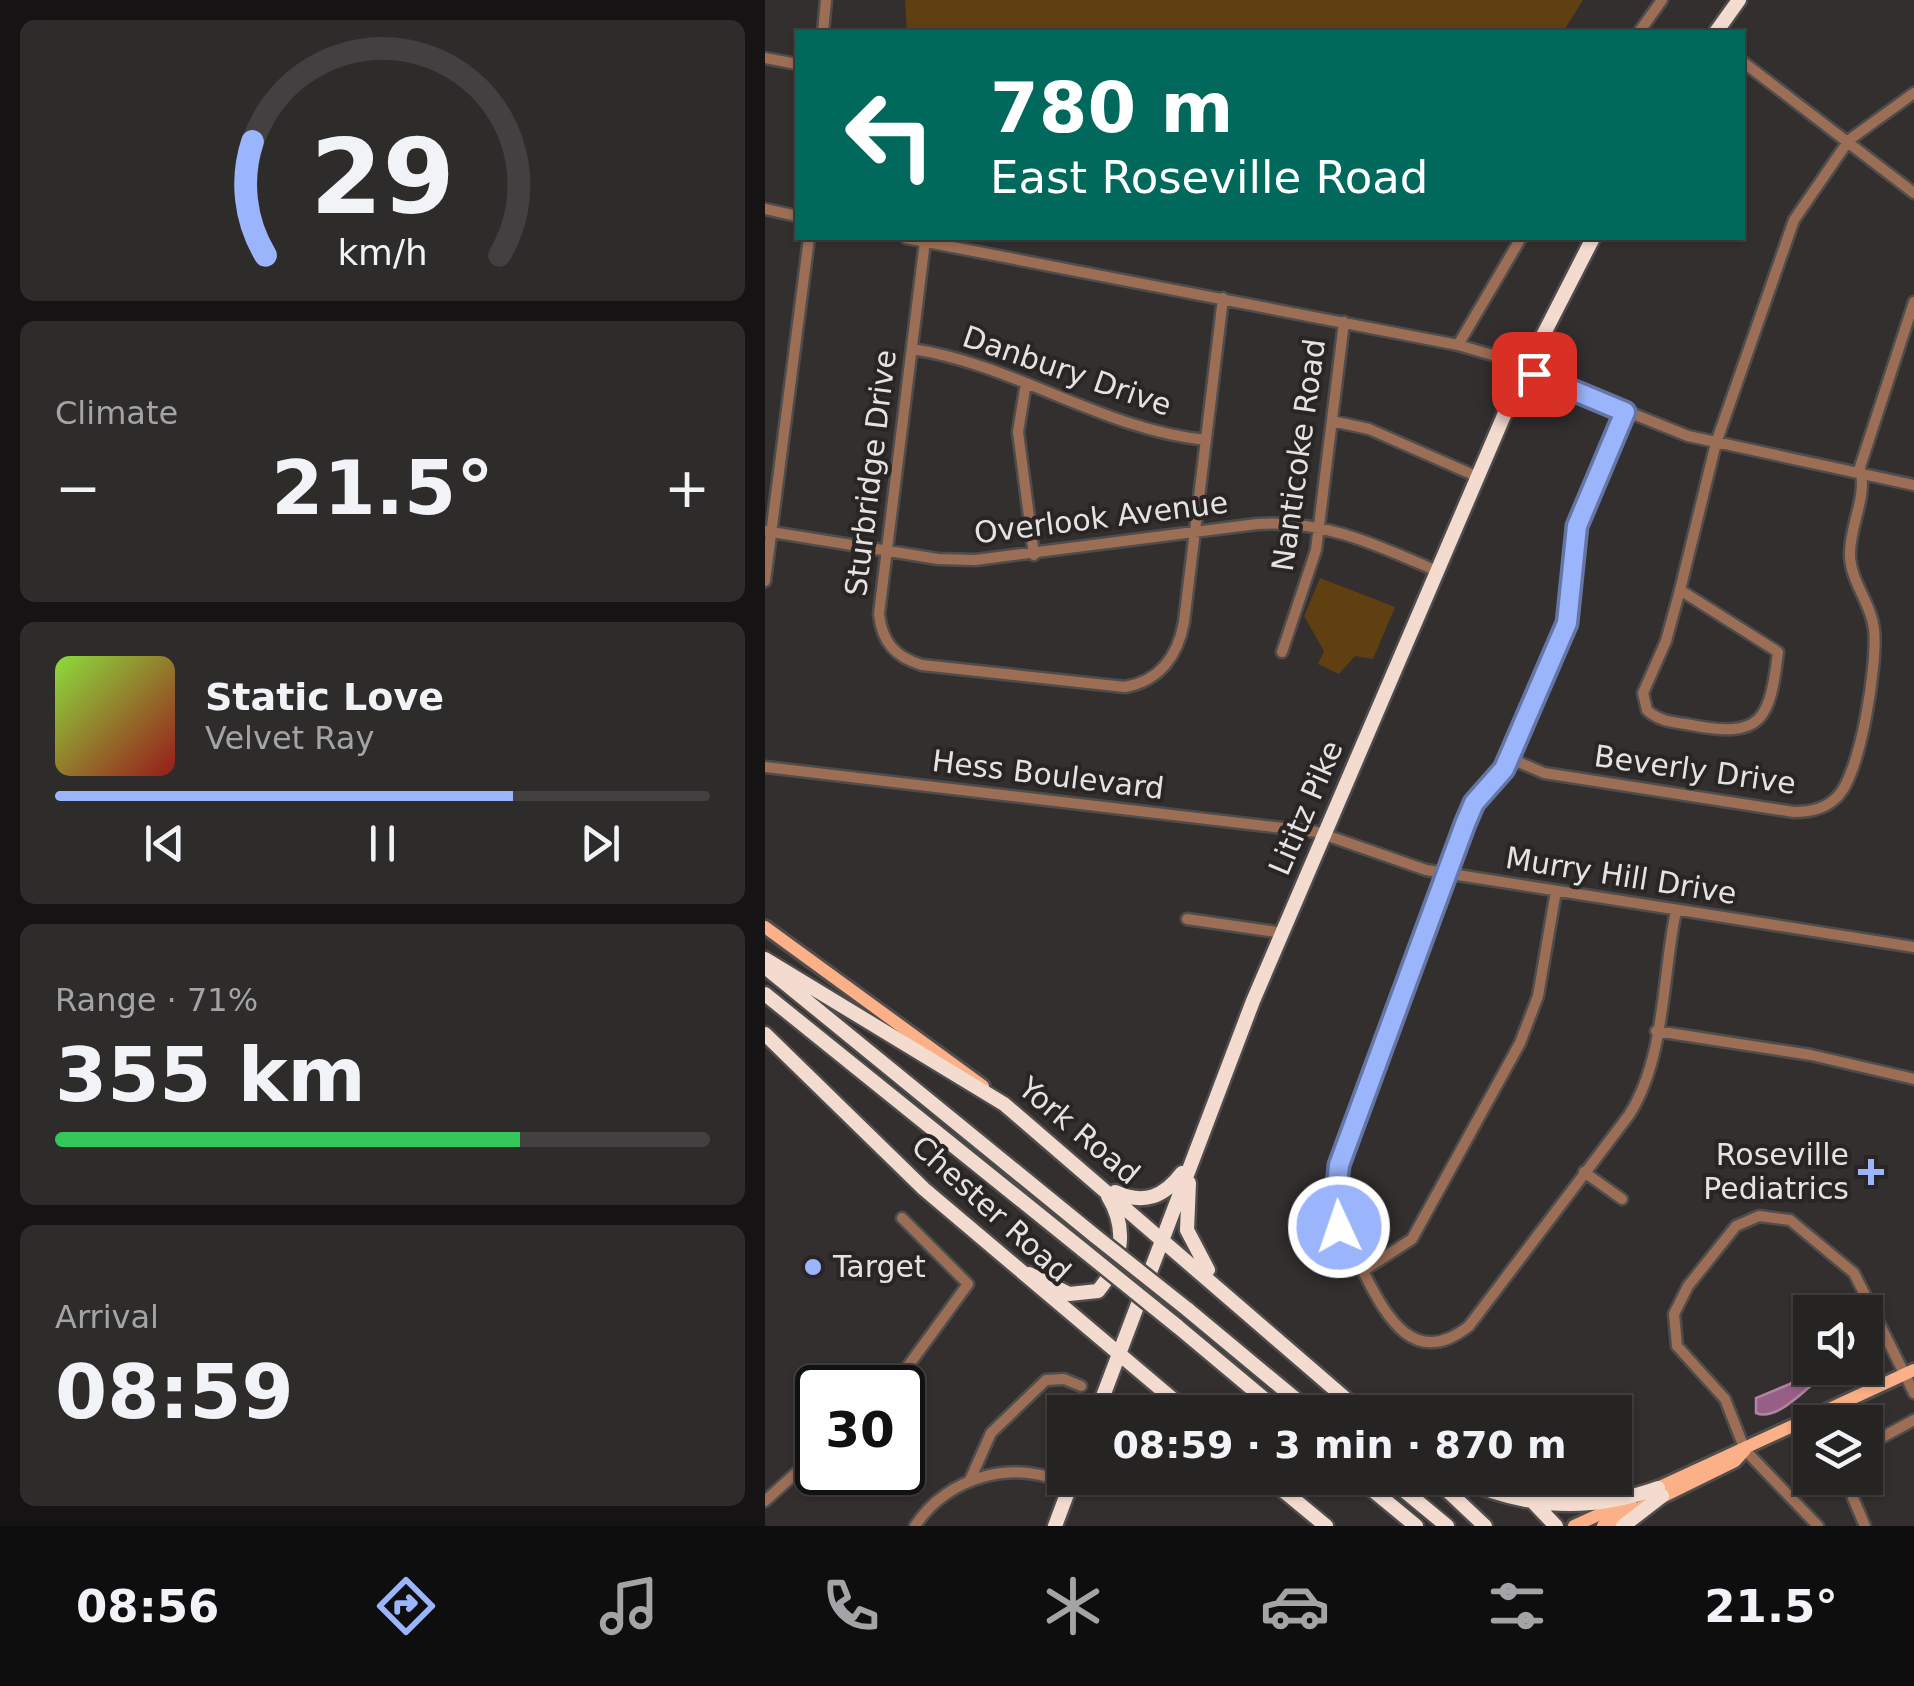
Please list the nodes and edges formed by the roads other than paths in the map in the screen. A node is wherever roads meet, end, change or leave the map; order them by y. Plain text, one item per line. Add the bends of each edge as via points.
1 (826, 0) edge
2 (1662, 0) edge
3 (1739, 0) edge
4 (823, 30) edge
5 (1640, 30) edge
6 (1717, 30) edge
7 (765, 58) edge
8 (1745, 63) edge
9 (795, 64) edge
10 (1914, 93) edge
11 (1849, 140) junction
12 (1914, 193) edge
13 (765, 209) edge
14 (795, 216) edge
15 (809, 240) edge
16 (919, 240) edge
17 (1520, 240) edge
18 (1592, 240) edge
19 (925, 241) junction
20 (1223, 298) junction
21 (1913, 308) edge
22 (1344, 322) junction
23 (1458, 345) junction
24 (912, 349) junction
25 (1525, 369) junction
26 (1026, 383) junction
27 (1625, 412) junction
28 (1332, 421) junction
29 (1206, 440) junction
30 (1717, 442) junction
31 (1863, 474) junction
32 (1478, 477) junction
33 (1914, 485) edge
34 (1320, 526) junction
35 (768, 531) edge
36 (1195, 534) junction
37 (886, 551) junction
38 (1034, 556) junction
39 (1437, 571) junction
40 (765, 580) edge
41 (1681, 590) junction
42 (1282, 652) dead end
43 (1509, 758) junction
44 (765, 766) edge
45 (1324, 835) junction
46 (1446, 874) junction
47 (1556, 891) junction
48 (1676, 910) junction
49 (1187, 920) dead end
50 (765, 927) edge
51 (1283, 933) junction
52 (1914, 947) edge
53 (765, 959) edge
54 (765, 967) edge
55 (765, 994) edge
56 (1656, 1031) junction
57 (765, 1035) edge
58 (1914, 1080) edge
59 (1003, 1104) junction
60 (1191, 1162) junction
61 (1584, 1172) junction
62 (1097, 1182) junction
63 (1621, 1199) dead end
64 (902, 1218) dead end
65 (1162, 1240) junction
66 (1003, 1258) junction
67 (1363, 1272) junction
68 (1228, 1294) junction
69 (1083, 1326) junction
70 (1119, 1356) junction
71 (909, 1365) edge
72 (1909, 1372) edge
73 (1110, 1376) junction
74 (1081, 1386) dead end
75 (1914, 1393) edge
76 (1103, 1395) edge
77 (1167, 1395) edge
78 (1260, 1395) edge
79 (1291, 1395) edge
80 (1342, 1395) edge
81 (1914, 1420) edge
82 (1883, 1437) edge
83 (1745, 1450) junction
84 (795, 1474) edge
85 (1047, 1477) edge
86 (970, 1480) junction
87 (1660, 1492) junction
88 (1066, 1495) edge
89 (1288, 1495) edge
90 (1379, 1495) edge
91 (1410, 1495) edge
92 (1452, 1495) edge
93 (1512, 1495) edge
94 (1853, 1495) edge
95 (765, 1501) edge
96 (1531, 1501) junction
97 (915, 1526) edge
98 (1055, 1526) edge
99 (1327, 1526) edge
100 (1416, 1526) edge
101 (1447, 1526) edge
102 (1485, 1526) edge
103 (1556, 1526) edge
104 (1574, 1526) edge
105 (1603, 1526) edge
106 (1623, 1526) edge
107 (1817, 1526) edge
108 (1865, 1526) edge

1 - 4 street
2 - 5 street
3 - 6 highway
7 - 9 street
8 - 11 street
10 - 11 street
11 - 12 street
11 - 30 street via 1806,196 1786,237
13 - 14 street
15 - 35 street
16 - 19 street
17 - 23 street
18 - 25 highway, Lititz Pike
19 - 20 street
19 - 24 street, Sturbridge Drive
20 - 22 street
20 - 29 street, Sturbridge Drive
21 - 31 street
22 - 23 street
22 - 28 street, Nanticoke Road
23 - 25 street
24 - 26 street, Danbury Drive
24 - 37 street, Sturbridge Drive
25 - 27 street
25 - 32 highway, Lititz Pike
26 - 29 street, Danbury Drive via 1159,432
26 - 38 street via 1018,444
27 - 30 street
27 - 43 street via 1577,526 1567,623
28 - 32 street via 1369,429
28 - 34 street, Nanticoke Road
29 - 36 street, Sturbridge Drive
30 - 31 street
30 - 41 street
31 - 33 street
31 - 43 street, Beverly Drive via 1850,558 1871,612 1876,650 1856,756 1838,797 1793,812 1544,773
32 - 39 highway, Lititz Pike
34 - 36 street, Overlook Avenue via 1283,522
34 - 39 street, Overlook Avenue
34 - 42 street, Nanticoke Road
35 - 37 street, Overlook Avenue
35 - 40 street
36 - 37 street, Sturbridge Drive via 1177,649 1149,678 1125,687 903,658 881,626
36 - 38 street, Overlook Avenue
37 - 38 street, Overlook Avenue via 956,560
39 - 45 highway, Lititz Pike
41 - 41 street via 1777,652 1766,711 1744,730 1661,720 1647,710 1643,693
43 - 46 street via 1472,807
44 - 45 street, Hess Boulevard
45 - 46 street, Murry Hill Drive via 1395,863
45 - 51 highway, Lititz Pike
46 - 47 street, Murry Hill Drive
46 - 67 street via 1336,1181 1339,1227
47 - 48 street, Murry Hill Drive
47 - 67 street via 1538,996 1521,1043 1412,1239
48 - 52 street, Murry Hill Drive
48 - 56 street
49 - 51 street
50 - 59 main road, York Road
51 - 60 highway, Lititz Pike
53 - 59 highway
54 - 79 highway, bridge
55 - 78 highway, bridge
56 - 58 street via 1811,1055
56 - 61 street via 1643,1091
57 - 66 highway, Chester Road
59 - 62 highway, York Road
60 - 62 highway via 1173,1186 1149,1198 1120,1195
60 - 65 highway, Lititz Pike
60 - 68 highway via 1187,1230
61 - 63 street
61 - 67 street via 1474,1320 1454,1336 1427,1341 1402,1333
62 - 65 highway, York Road
62 - 66 highway via 1115,1206 1121,1239 1111,1273 1097,1291 1069,1294
64 - 71 street via 968,1284
65 - 68 highway, York Road
65 - 70 highway, Lititz Pike
66 - 69 highway, Chester Road
68 - 80 highway, York Road
69 - 70 highway, Chester Road
69 - 73 highway
70 - 73 highway, Lititz Pike
70 - 77 highway, Chester Road
72 - 75 street
72 - 83 main road
72 - 83 street via 1846,1264 1790,1220 1741,1222 1681,1297 1673,1326 1682,1354 1725,1399
73 - 76 highway, Lititz Pike
74 - 86 street via 1052,1378 1041,1385 991,1434
81 - 82 street
83 - 87 main road
83 - 107 street
84 - 95 street
85 - 86 street
86 - 97 street via 935,1502
87 - 96 highway via 1616,1503
87 - 104 main road
87 - 105 main road
87 - 106 highway
88 - 98 highway
89 - 99 highway
90 - 100 highway
91 - 101 highway
92 - 102 highway
93 - 96 highway
94 - 108 street
96 - 103 highway

